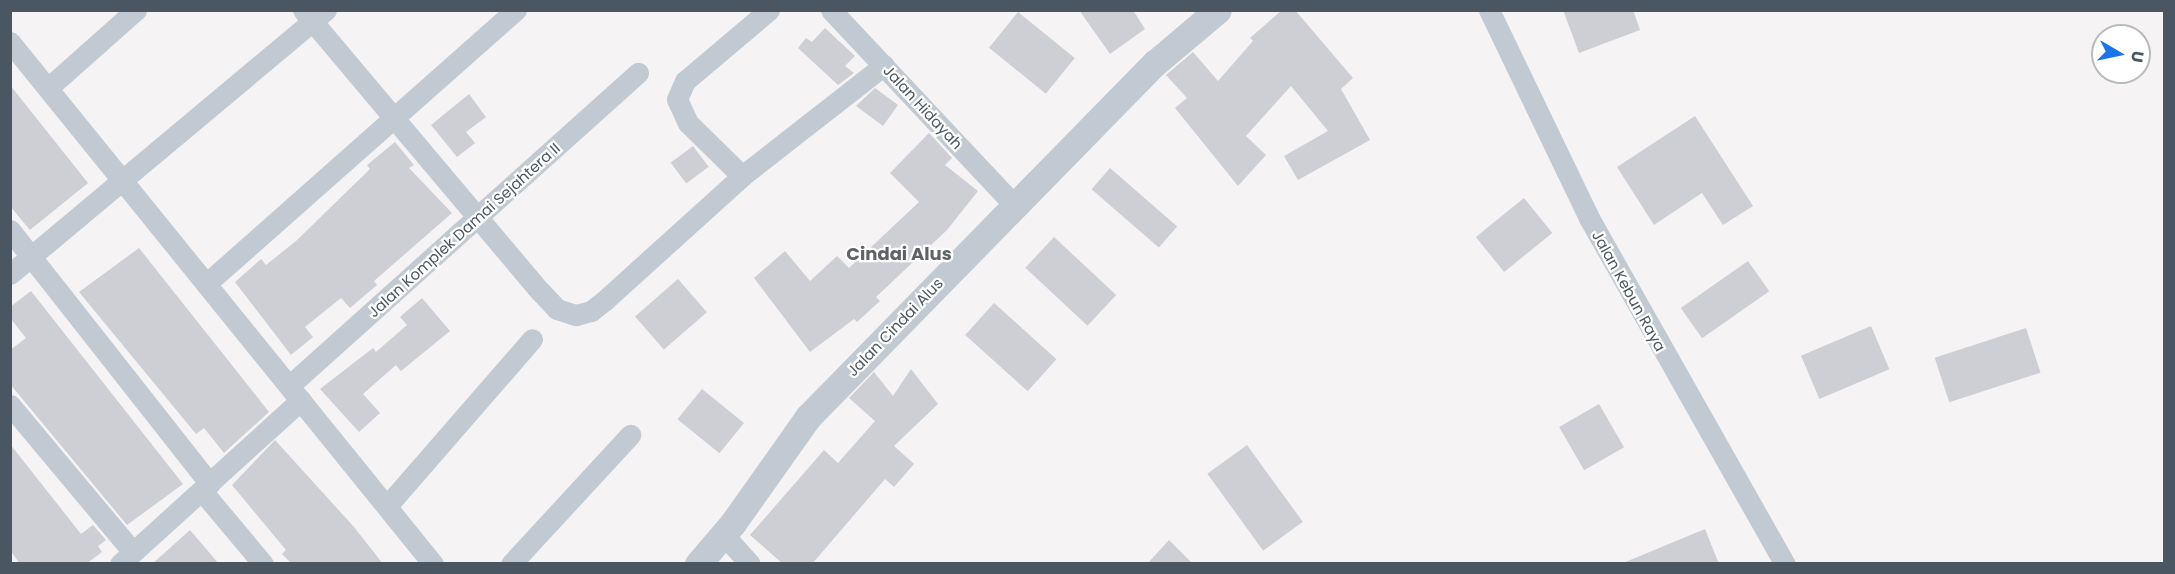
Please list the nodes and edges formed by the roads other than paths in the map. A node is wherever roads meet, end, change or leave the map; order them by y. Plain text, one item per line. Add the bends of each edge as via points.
1 (136, 10) edge
2 (516, 10) edge
3 (769, 10) edge
4 (831, 10) edge
5 (1218, 10) edge
6 (1489, 10) edge
7 (314, 14) edge
8 (10, 42) edge
9 (884, 65) junction
10 (638, 73) dead end
11 (48, 88) junction
12 (395, 117) junction
13 (742, 176) junction
14 (124, 183) junction
15 (1014, 205) junction
16 (480, 216) junction
17 (10, 230) edge
18 (32, 257) junction
19 (10, 274) edge
20 (206, 284) junction
21 (532, 339) dead end
22 (295, 393) junction
23 (10, 405) edge
24 (630, 435) dead end
25 (206, 487) junction
26 (387, 506) junction
27 (723, 534) junction
28 (126, 558) edge
29 (263, 564) edge
30 (433, 564) edge
31 (511, 564) edge
32 (698, 564) edge
33 (750, 564) edge
34 (1785, 564) edge

1 - 11 street
2 - 12 street
3 - 13 street via 685,81 677,99 688,123
4 - 9 street, Jalan Hidayah
5 - 15 street, Jalan Cindai Alus via 1155,63
6 - 34 street, Jalan Kebun Raya via 1588,218
7 - 12 street
7 - 14 street
8 - 11 street
9 - 13 street
9 - 15 street, Jalan Hidayah
10 - 16 street, Jalan Komplek Damai Sejahtera II
11 - 14 street
12 - 16 street
12 - 20 street
13 - 16 street via 605,300 591,311 576,315 557,309
14 - 18 street
14 - 20 street
15 - 27 street, Jalan Cindai Alus via 808,417
16 - 22 street, Jalan Komplek Damai Sejahtera II
17 - 18 street
18 - 19 street
18 - 25 street
20 - 22 street
21 - 26 street
22 - 25 street, Jalan Komplek Damai Sejahtera II
22 - 26 street
23 - 28 street
24 - 31 street
25 - 28 street, Jalan Komplek Damai Sejahtera II
25 - 29 street
26 - 30 street
27 - 32 street, Jalan Cindai Alus
27 - 33 street

